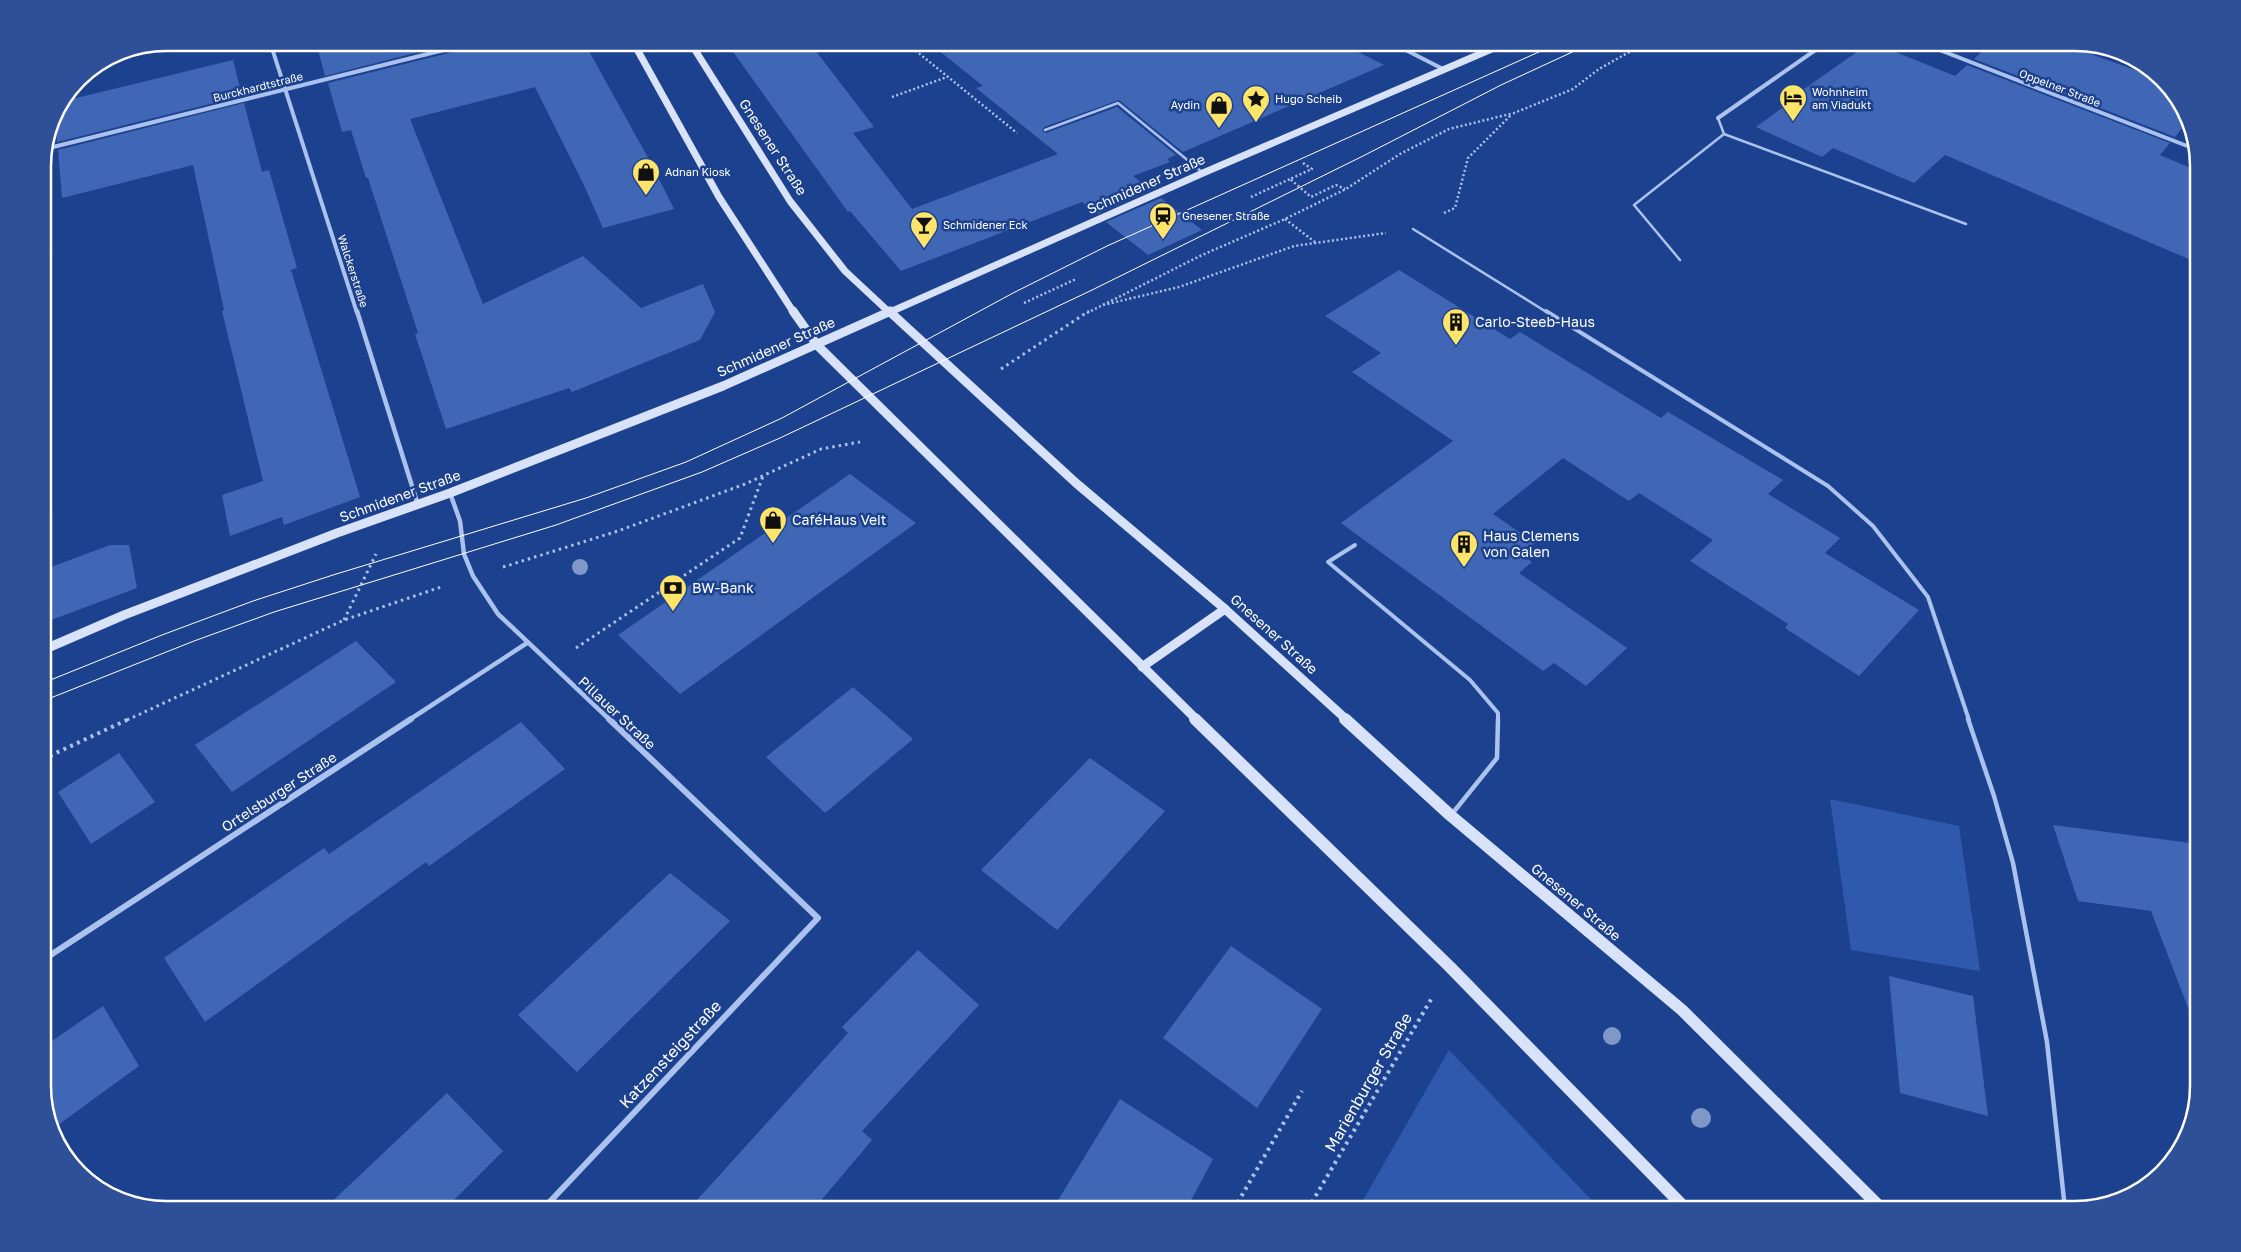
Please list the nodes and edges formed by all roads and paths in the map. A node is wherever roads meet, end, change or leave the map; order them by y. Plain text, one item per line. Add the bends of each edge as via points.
1 (273, 51) edge
2 (440, 51) edge
3 (638, 51) edge
4 (696, 51) edge
5 (916, 51) edge
6 (1408, 51) edge
7 (1488, 51) edge
8 (1631, 51) edge
9 (1815, 51) edge
10 (1941, 51) edge
11 (1446, 70) junction
12 (948, 77) junction
13 (286, 89) junction
14 (892, 97) dead end
15 (1514, 113) junction
16 (1718, 118) joint
17 (1044, 130) dead end
18 (1724, 134) junction
19 (1024, 138) dead end
20 (2188, 146) edge
21 (53, 147) edge
22 (1203, 173) junction
23 (1290, 180) dead end
24 (1251, 197) dead end
25 (1285, 219) junction
26 (1966, 224) dead end
27 (1413, 229) junction
28 (1316, 242) junction
29 (1680, 260) dead end
30 (1076, 279) dead end
31 (1024, 303) dead end
32 (1097, 306) junction
33 (890, 312) junction
34 (817, 345) junction
35 (998, 371) dead end
36 (860, 442) dead end
37 (764, 475) junction
38 (450, 493) junction
39 (418, 505) junction
40 (1355, 545) dead end
41 (378, 550) dead end
42 (473, 576) junction
43 (1225, 609) junction
44 (344, 620) junction
45 (527, 643) junction
46 (51, 647) edge
47 (550, 665) junction
48 (1142, 667) junction
49 (51, 755) edge
50 (1450, 815) junction
51 (818, 918) joint
52 (51, 955) edge
53 (1450, 967) junction
54 (1302, 1091) dead end
55 (551, 1201) edge
56 (1239, 1201) edge
57 (1313, 1201) edge
58 (1677, 1201) edge
59 (1873, 1201) edge
60 (2064, 1201) edge

1 - 13 street, Walckerstraße
2 - 13 street, Burckhardtstraße
3 - 34 main road via 778,293
4 - 33 main road, Gnesener Straße via 790,201 845,270
5 - 12 path
6 - 11 street
7 - 11 main road, Schmidener Straße
8 - 15 path via 1573,89
9 - 16 street
10 - 20 street, Oppelner Straße
11 - 22 main road, Schmidener Straße
12 - 14 path
12 - 19 path
13 - 21 street, Burckhardtstraße
13 - 39 street, Walckerstraße
15 - 25 path via 1449,129 1400,154 1346,190
15 - 27 path via 1468,158 1455,208
16 - 18 lane
17 - 22 lane via 1118,102
18 - 26 lane
18 - 29 lane via 1634,205
22 - 33 main road, Schmidener Straße
23 - 24 path
25 - 28 path
25 - 32 path
27 - 28 path
27 - 60 lane via 1828,486 1873,526 1928,597 2013,863 2047,1042
28 - 32 path via 1294,246 1179,287
30 - 31 path
32 - 35 path
33 - 34 main road, Schmidener Straße
33 - 43 main road, Gnesener Straße via 1076,483
34 - 38 main road, Schmidener Straße via 723,386
34 - 48 main road
36 - 37 path via 821,449
37 - 42 path via 618,531
37 - 47 path via 740,538
38 - 39 main road, Schmidener Straße
38 - 42 street, Pillauer Straße via 460,521 464,554
39 - 46 main road, Schmidener Straße via 133,611
40 - 50 lane via 1328,562 1470,680 1498,713 1497,758
41 - 44 path
42 - 44 path
42 - 45 street, Pillauer Straße via 498,614
43 - 48 main road
43 - 50 main road, Gnesener Straße
44 - 49 path
45 - 47 street, Pillauer Straße
45 - 52 street, Ortelsburger Straße
47 - 51 street, Pillauer Straße
48 - 53 main road
50 - 59 main road, Gnesener Straße via 1682,1010
51 - 55 street, Katzensteigstraße
53 - 57 path, Marienburger Straße
53 - 58 main road
54 - 56 path

